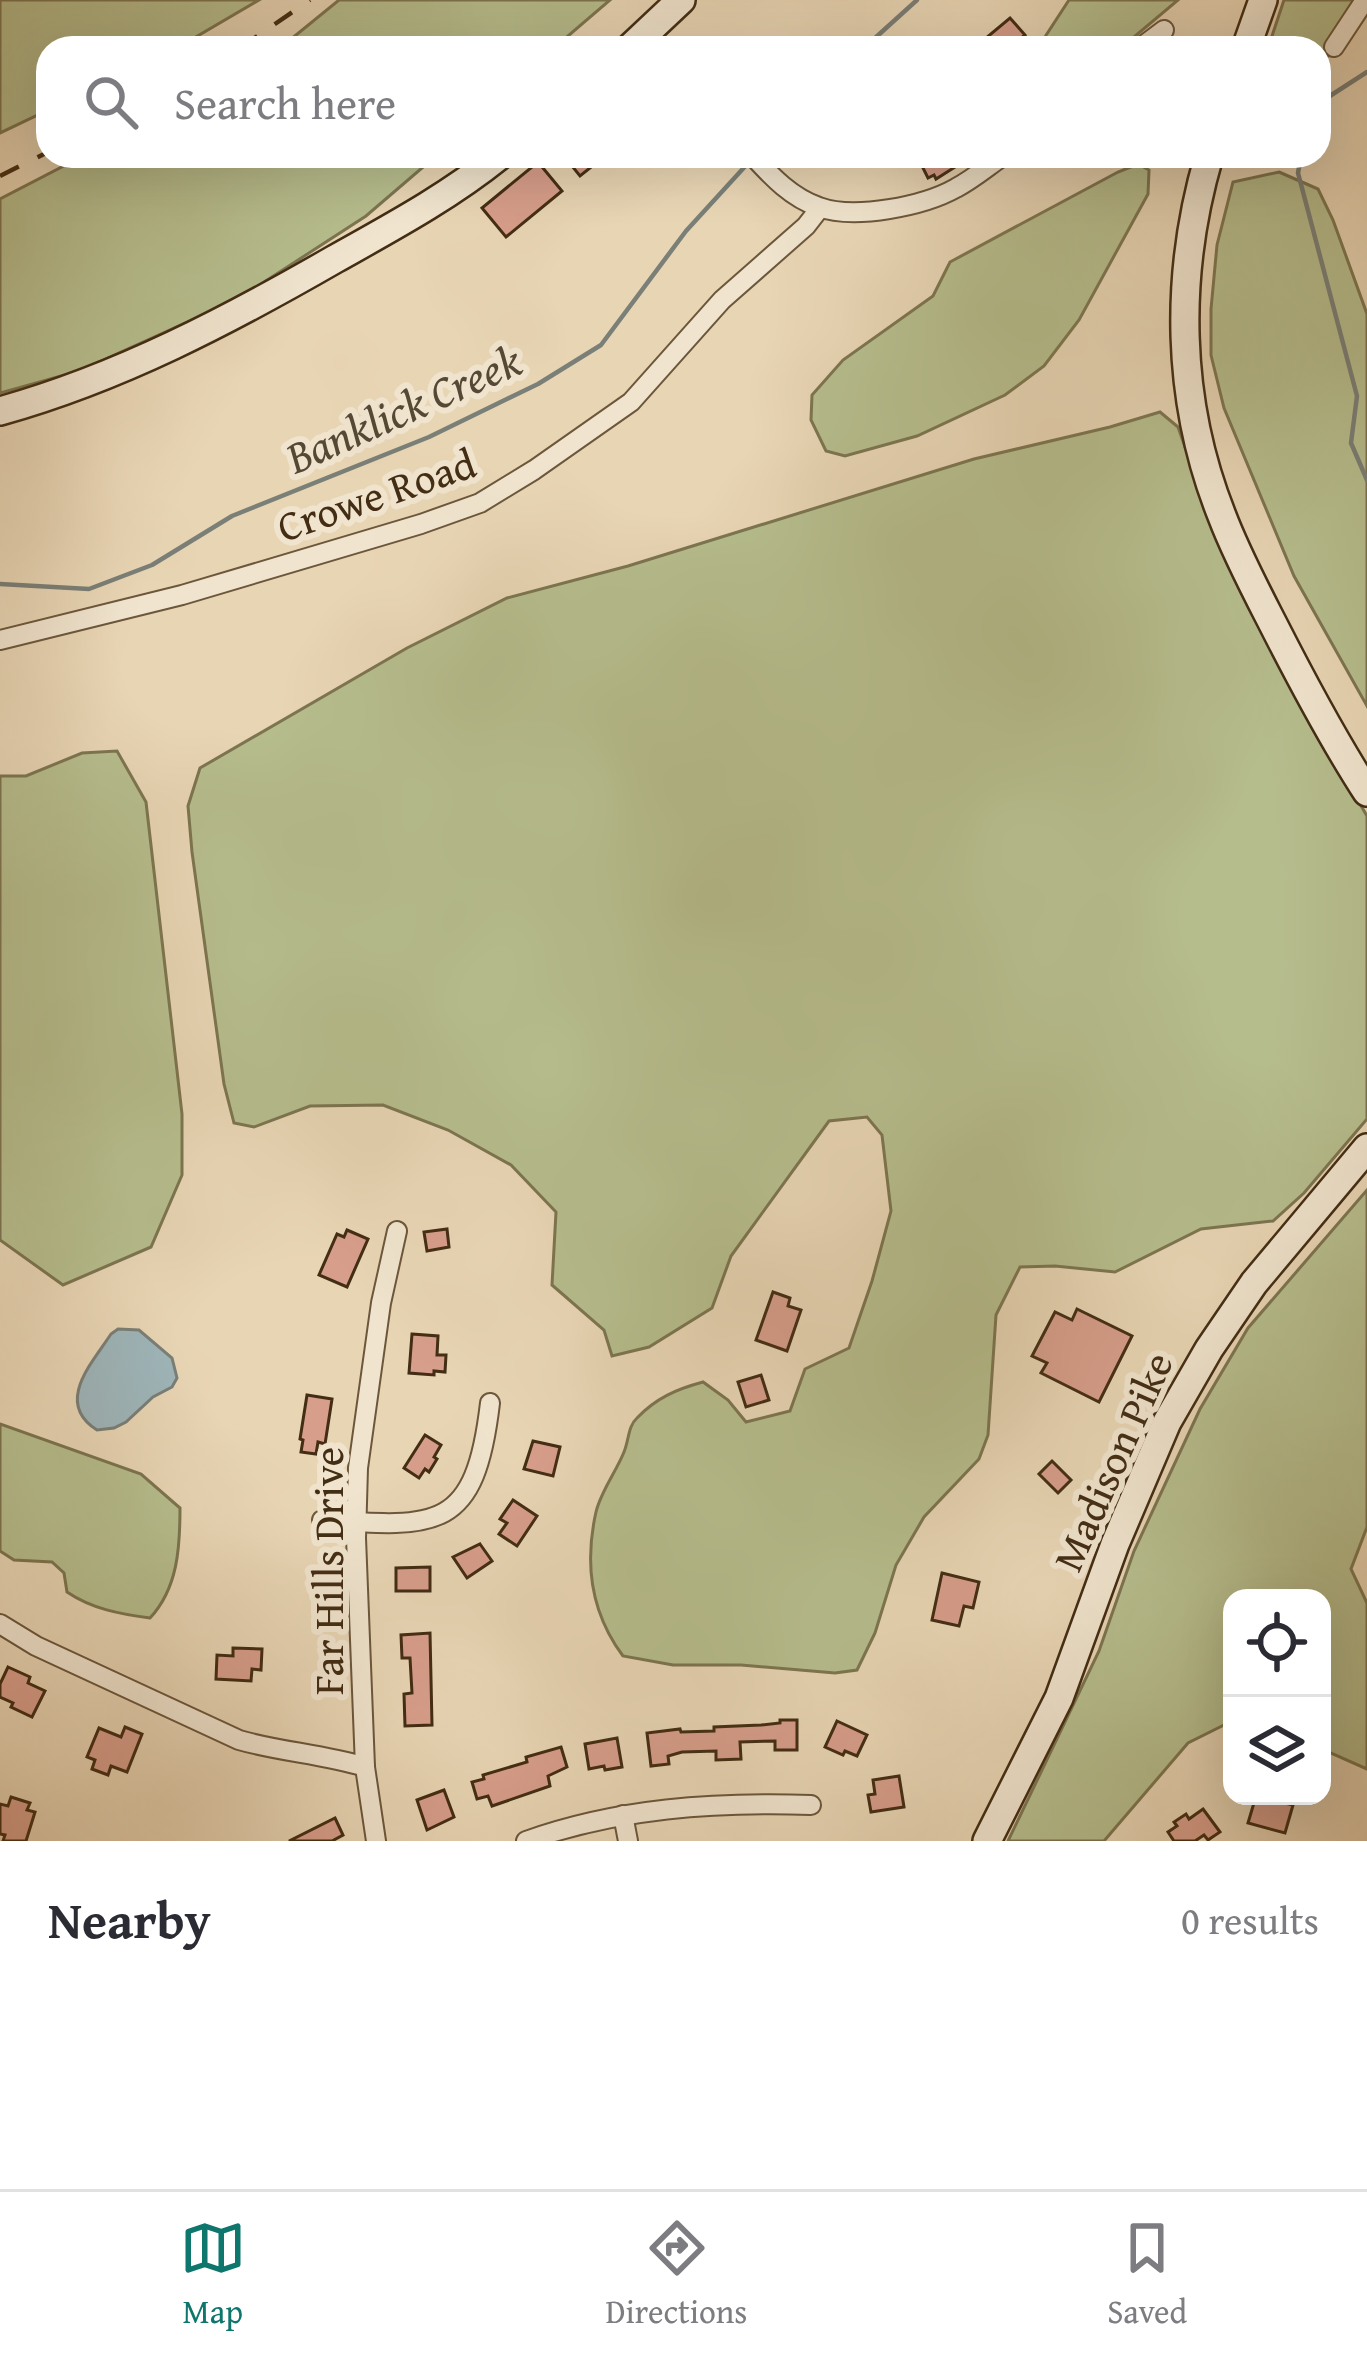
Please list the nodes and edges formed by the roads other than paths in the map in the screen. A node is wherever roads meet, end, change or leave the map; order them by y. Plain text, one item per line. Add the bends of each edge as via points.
1 (681, 0) edge
2 (1263, 0) edge
3 (1365, 0) edge
4 (1164, 30) dead end
5 (651, 36) edge
6 (1156, 36) edge
7 (1250, 36) edge
8 (1334, 47) dead end
9 (484, 168) edge
10 (765, 168) edge
11 (986, 168) edge
12 (1206, 168) edge
13 (820, 208) junction
14 (0, 411) edge
15 (0, 640) edge
16 (1367, 792) edge
17 (1367, 1148) edge
18 (397, 1231) dead end
19 (490, 1403) dead end
20 (322, 1520) dead end
21 (356, 1522) junction
22 (0, 1624) edge
23 (365, 1767) junction
24 (811, 1805) dead end
25 (623, 1815) junction
26 (376, 1841) edge
27 (526, 1841) edge
28 (628, 1841) edge
29 (987, 1841) edge

1 - 5 street
2 - 7 street
3 - 8 street
4 - 6 street
9 - 14 street via 236,316
10 - 13 street
11 - 13 street via 917,203
12 - 16 street via 1184,303 1186,372 1203,461 1244,567
13 - 15 street, Crowe Road via 631,402 480,503 182,595
17 - 29 street, Madison Pike via 1254,1283 1167,1422 1059,1698
18 - 21 street, Far Hills Drive
19 - 21 street via 480,1464 459,1503 426,1520
20 - 21 street
21 - 23 street, Far Hills Drive
22 - 23 street via 239,1740
23 - 26 street, Far Hills Drive
24 - 25 street
25 - 27 street
25 - 28 street

